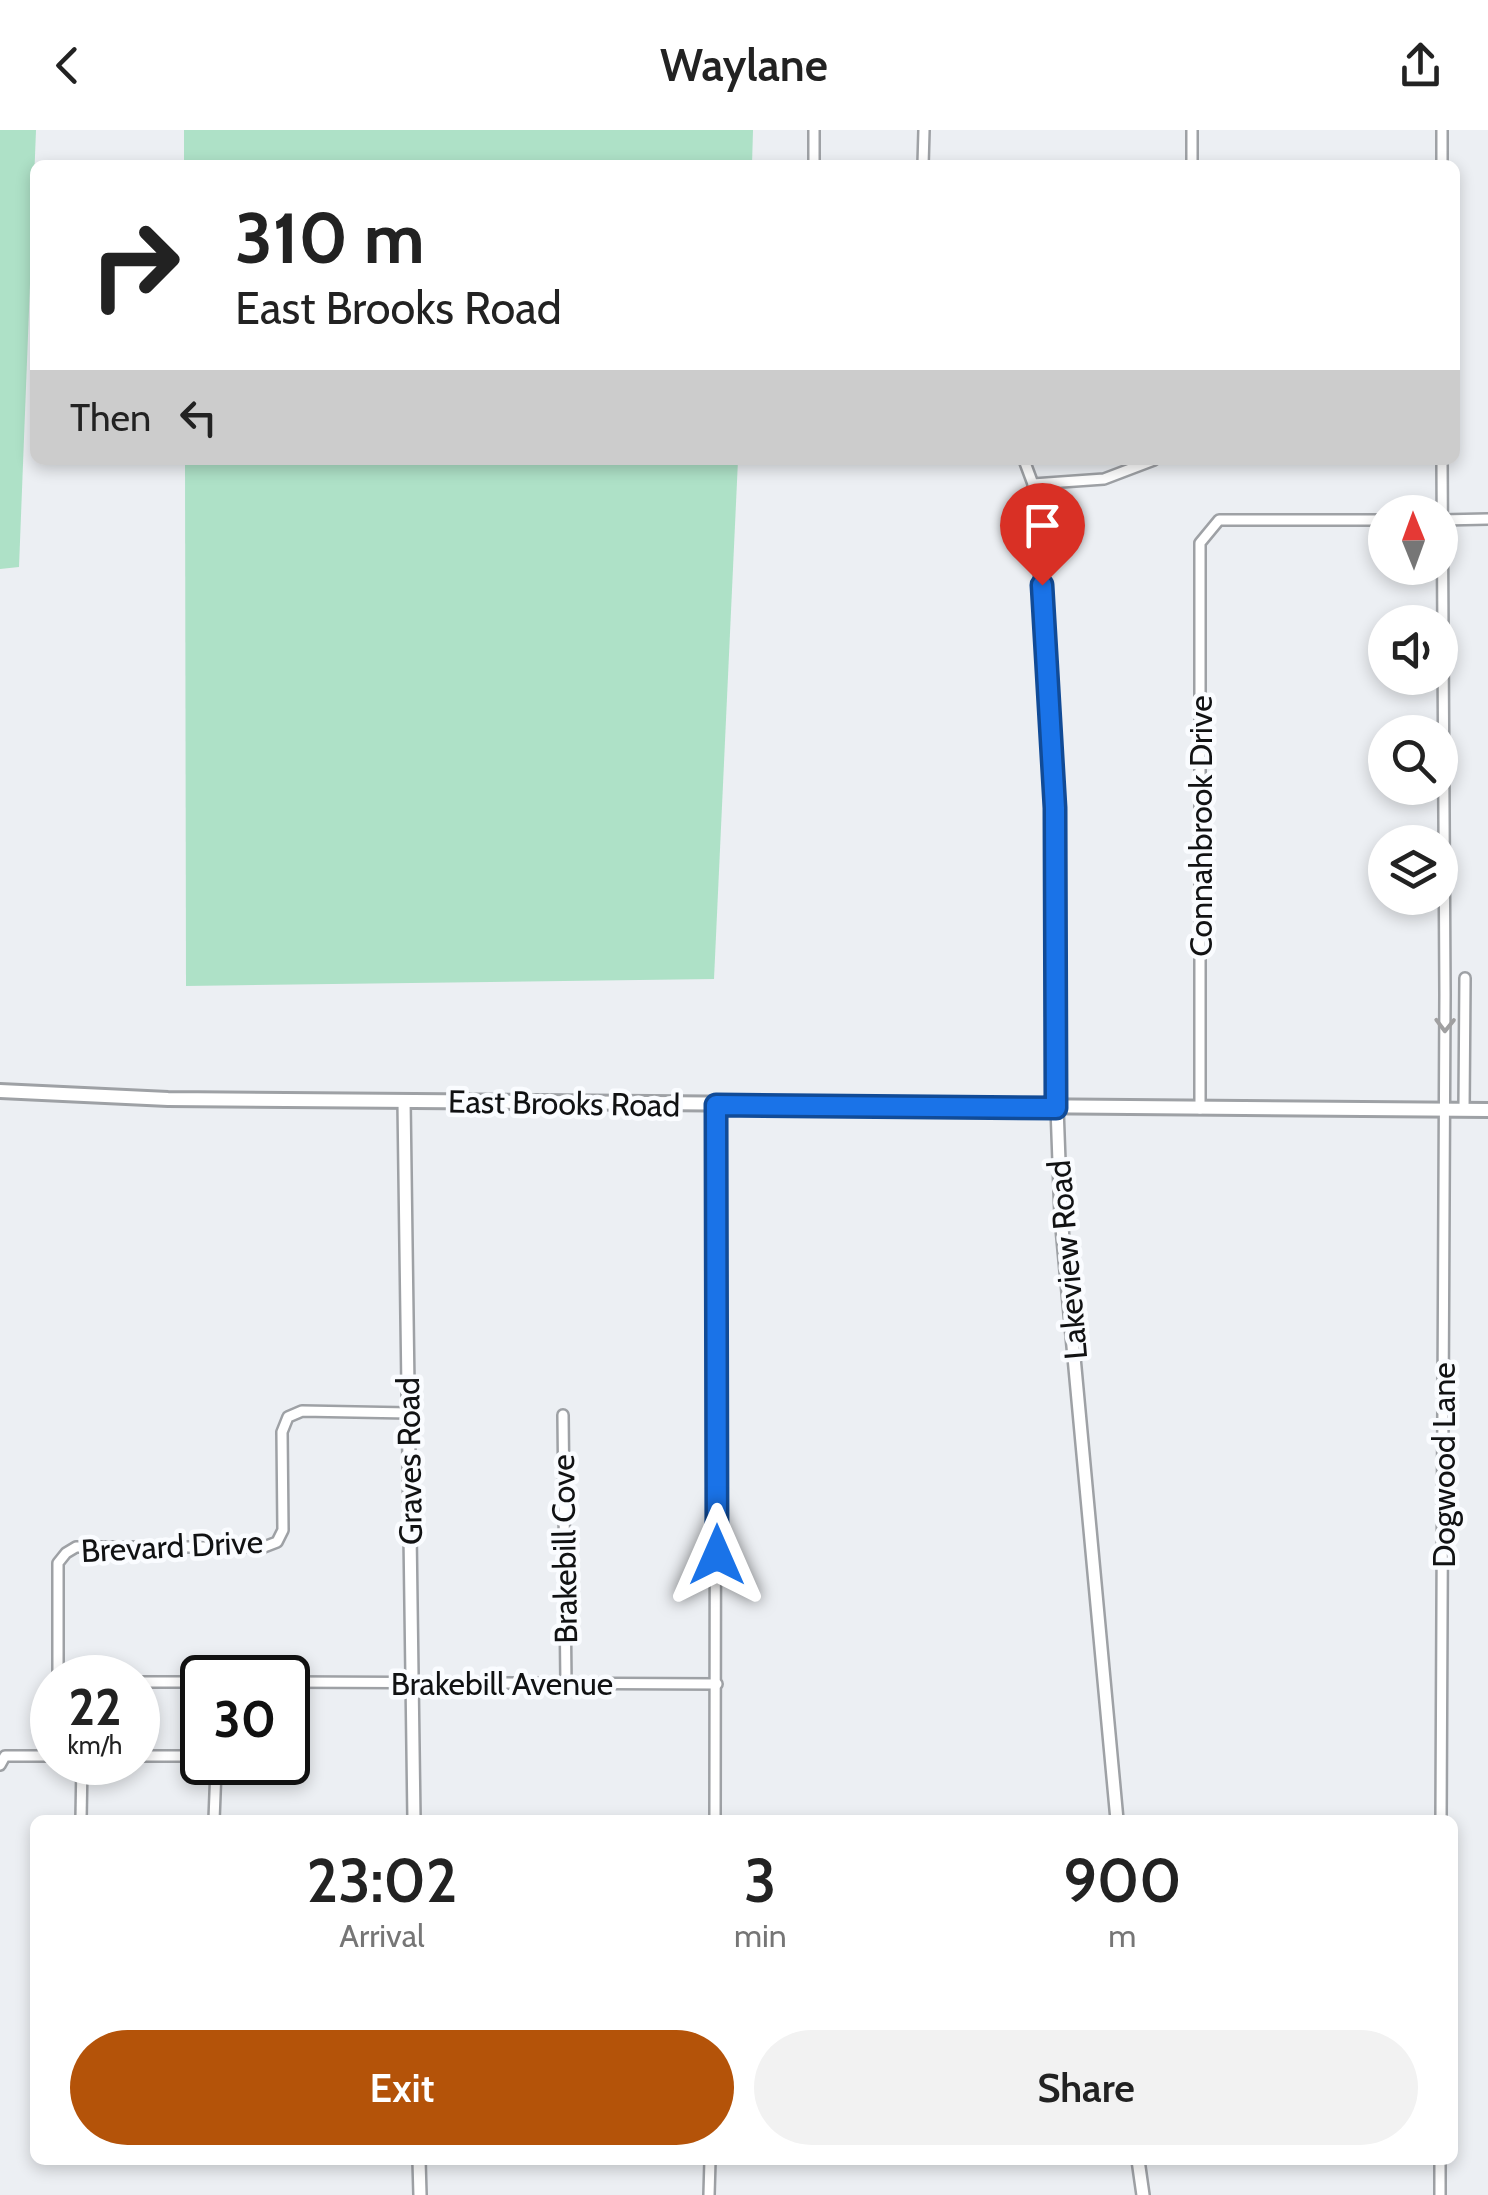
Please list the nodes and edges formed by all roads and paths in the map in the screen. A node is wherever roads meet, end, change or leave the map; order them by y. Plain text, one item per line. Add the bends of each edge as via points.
1 (814, 130) edge
2 (924, 130) edge
3 (1192, 130) edge
4 (1442, 130) edge
5 (814, 160) edge
6 (923, 160) edge
7 (1192, 160) edge
8 (1442, 160) edge
9 (1026, 465) edge
10 (1140, 465) edge
11 (1442, 465) edge
12 (1033, 484) junction
13 (1441, 495) edge
14 (1368, 520) edge
15 (1458, 520) edge
16 (1488, 520) edge
17 (1441, 585) edge
18 (1465, 978) dead end
19 (1444, 1074) junction
20 (1464, 1074) junction
21 (0, 1090) edge
22 (404, 1101) junction
23 (716, 1105) junction
24 (1056, 1108) junction
25 (1200, 1109) junction
26 (1444, 1109) junction
27 (1464, 1110) junction
28 (1488, 1110) edge
29 (409, 1413) junction
30 (563, 1416) dead end
31 (58, 1655) edge
32 (310, 1682) edge
33 (412, 1683) junction
34 (566, 1683) junction
35 (717, 1684) junction
36 (30, 1756) edge
37 (0, 1765) edge
38 (82, 1785) edge
39 (214, 1785) edge
40 (81, 1815) edge
41 (214, 1815) edge
42 (414, 1815) edge
43 (715, 1815) edge
44 (1117, 1815) edge
45 (1442, 1815) edge
46 (419, 2165) edge
47 (710, 2165) edge
48 (1139, 2165) edge
49 (1440, 2165) edge
50 (420, 2195) edge
51 (709, 2195) edge
52 (1143, 2195) edge
53 (1440, 2195) edge

1 - 5 street
2 - 6 street
3 - 7 street
4 - 8 street
9 - 12 street, Lakeview Road
10 - 12 street via 1104,478
11 - 13 street, Dogwood Lane
12 - 24 street, Lakeview Road via 1055,790
14 - 25 street, Connahbrook Drive via 1219,520 1200,542
15 - 16 street
17 -> 19 street, Dogwood Lane
18 - 20 street
19 - 20 street
19 - 26 street, Dogwood Lane
20 - 27 street
21 - 22 main road, East Brooks Road
22 - 23 main road, East Brooks Road
22 - 29 street, Graves Road
23 - 24 main road, East Brooks Road
23 - 35 street
24 - 25 main road, East Brooks Road
24 - 44 street, Lakeview Road
25 - 26 main road, East Brooks Road
26 - 27 main road, East Brooks Road
26 - 45 street, Dogwood Lane
27 - 28 main road, East Brooks Road
29 - 31 street, Brevard Drive via 302,1411 288,1417 282,1432 283,1530 264,1547 66,1552 58,1563
29 - 33 street, Graves Road
30 - 34 street, Brakebill Cove
32 - 33 street, Brakebill Avenue
33 - 34 street, Brakebill Avenue
33 - 42 street, Graves Road
34 - 35 street, Brakebill Avenue
35 - 43 street
36 - 37 street via 5,1756
38 - 40 street
39 - 41 street
46 - 50 street
47 - 51 street
48 - 52 street
49 - 53 street

